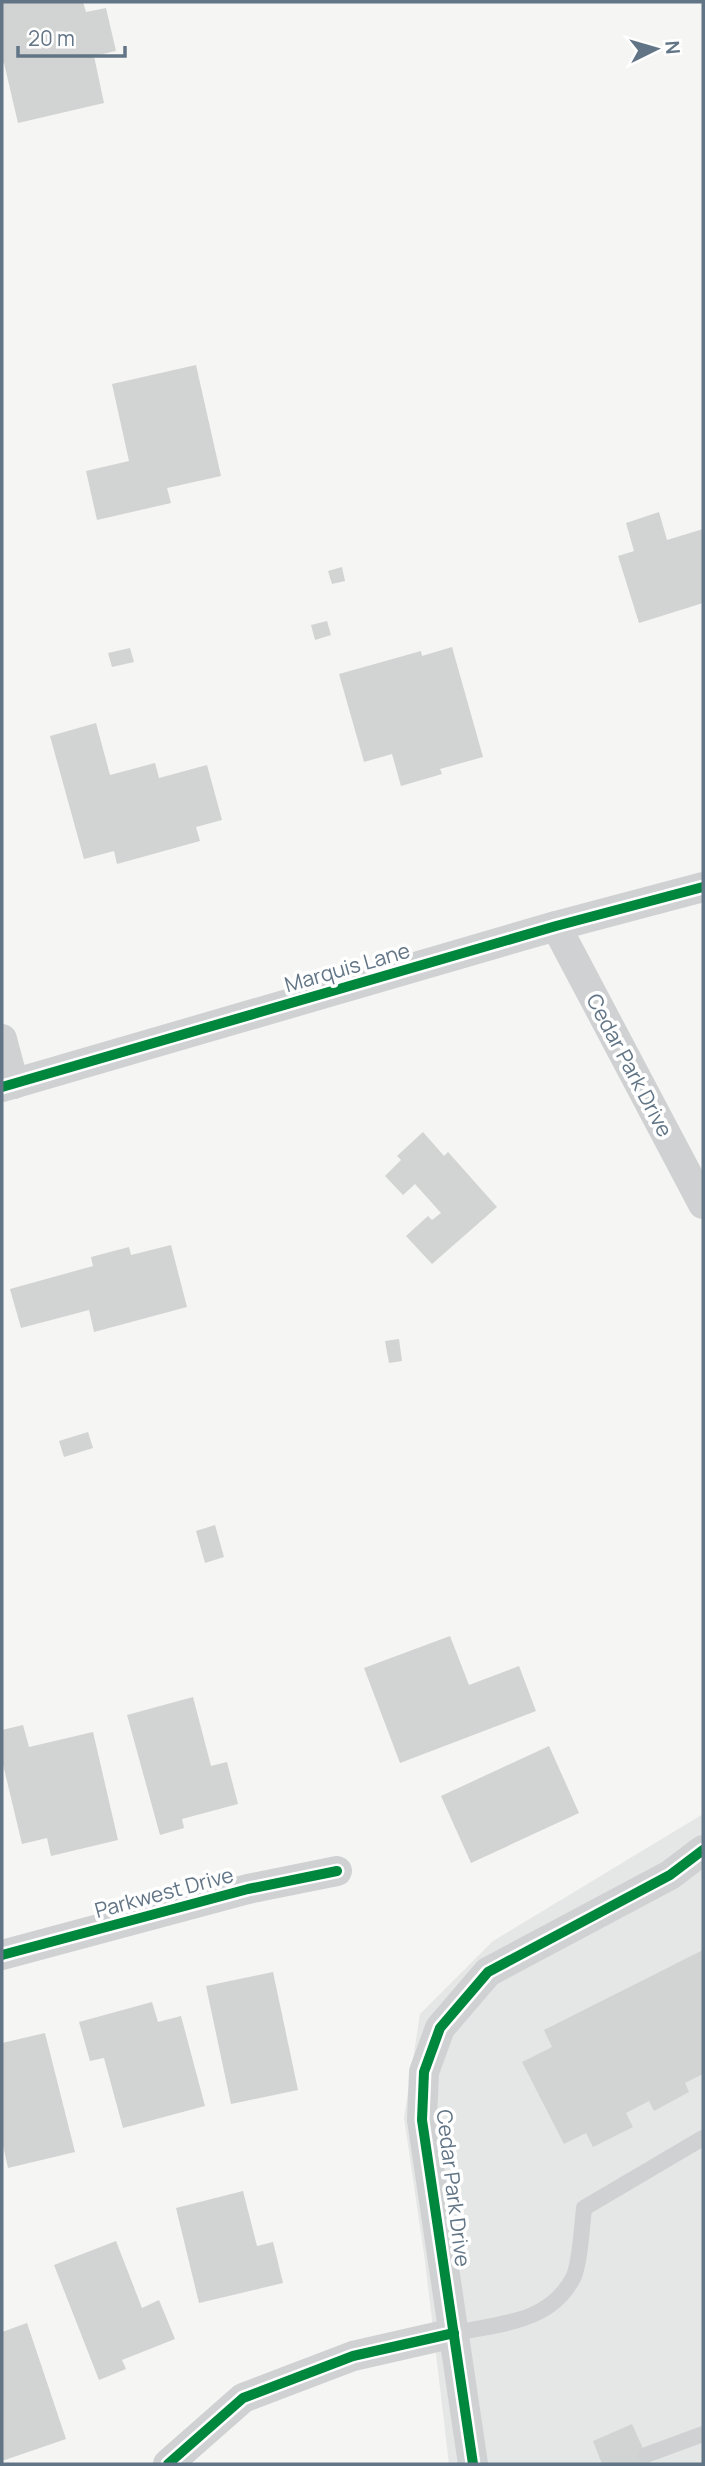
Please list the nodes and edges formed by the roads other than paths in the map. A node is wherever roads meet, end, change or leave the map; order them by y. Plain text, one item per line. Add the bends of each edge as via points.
1 (703, 887) edge
2 (556, 926) junction
3 (2, 1039) edge
4 (8, 1086) edge
5 (703, 1204) edge
6 (703, 1850) edge
7 (337, 1871) dead end
8 (2, 1955) edge
9 (703, 2138) edge
10 (454, 2333) junction
11 (703, 2434) edge
12 (646, 2455) dead end
13 (168, 2464) edge
14 (473, 2464) edge

1 - 2 street, Marquis Lane
2 - 4 street, Marquis Lane
2 - 5 street, Cedar Park Drive
3 - 4 street
6 - 10 street, Cedar Park Drive via 670,1875 488,1972 440,2028 424,2072 422,2120
7 - 8 street, Parkwest Drive via 248,1889
9 - 10 lane via 584,2208 574,2276 556,2302 532,2318
10 - 13 street via 353,2356 243,2398
10 - 14 street, Cedar Park Drive
11 - 12 lane

